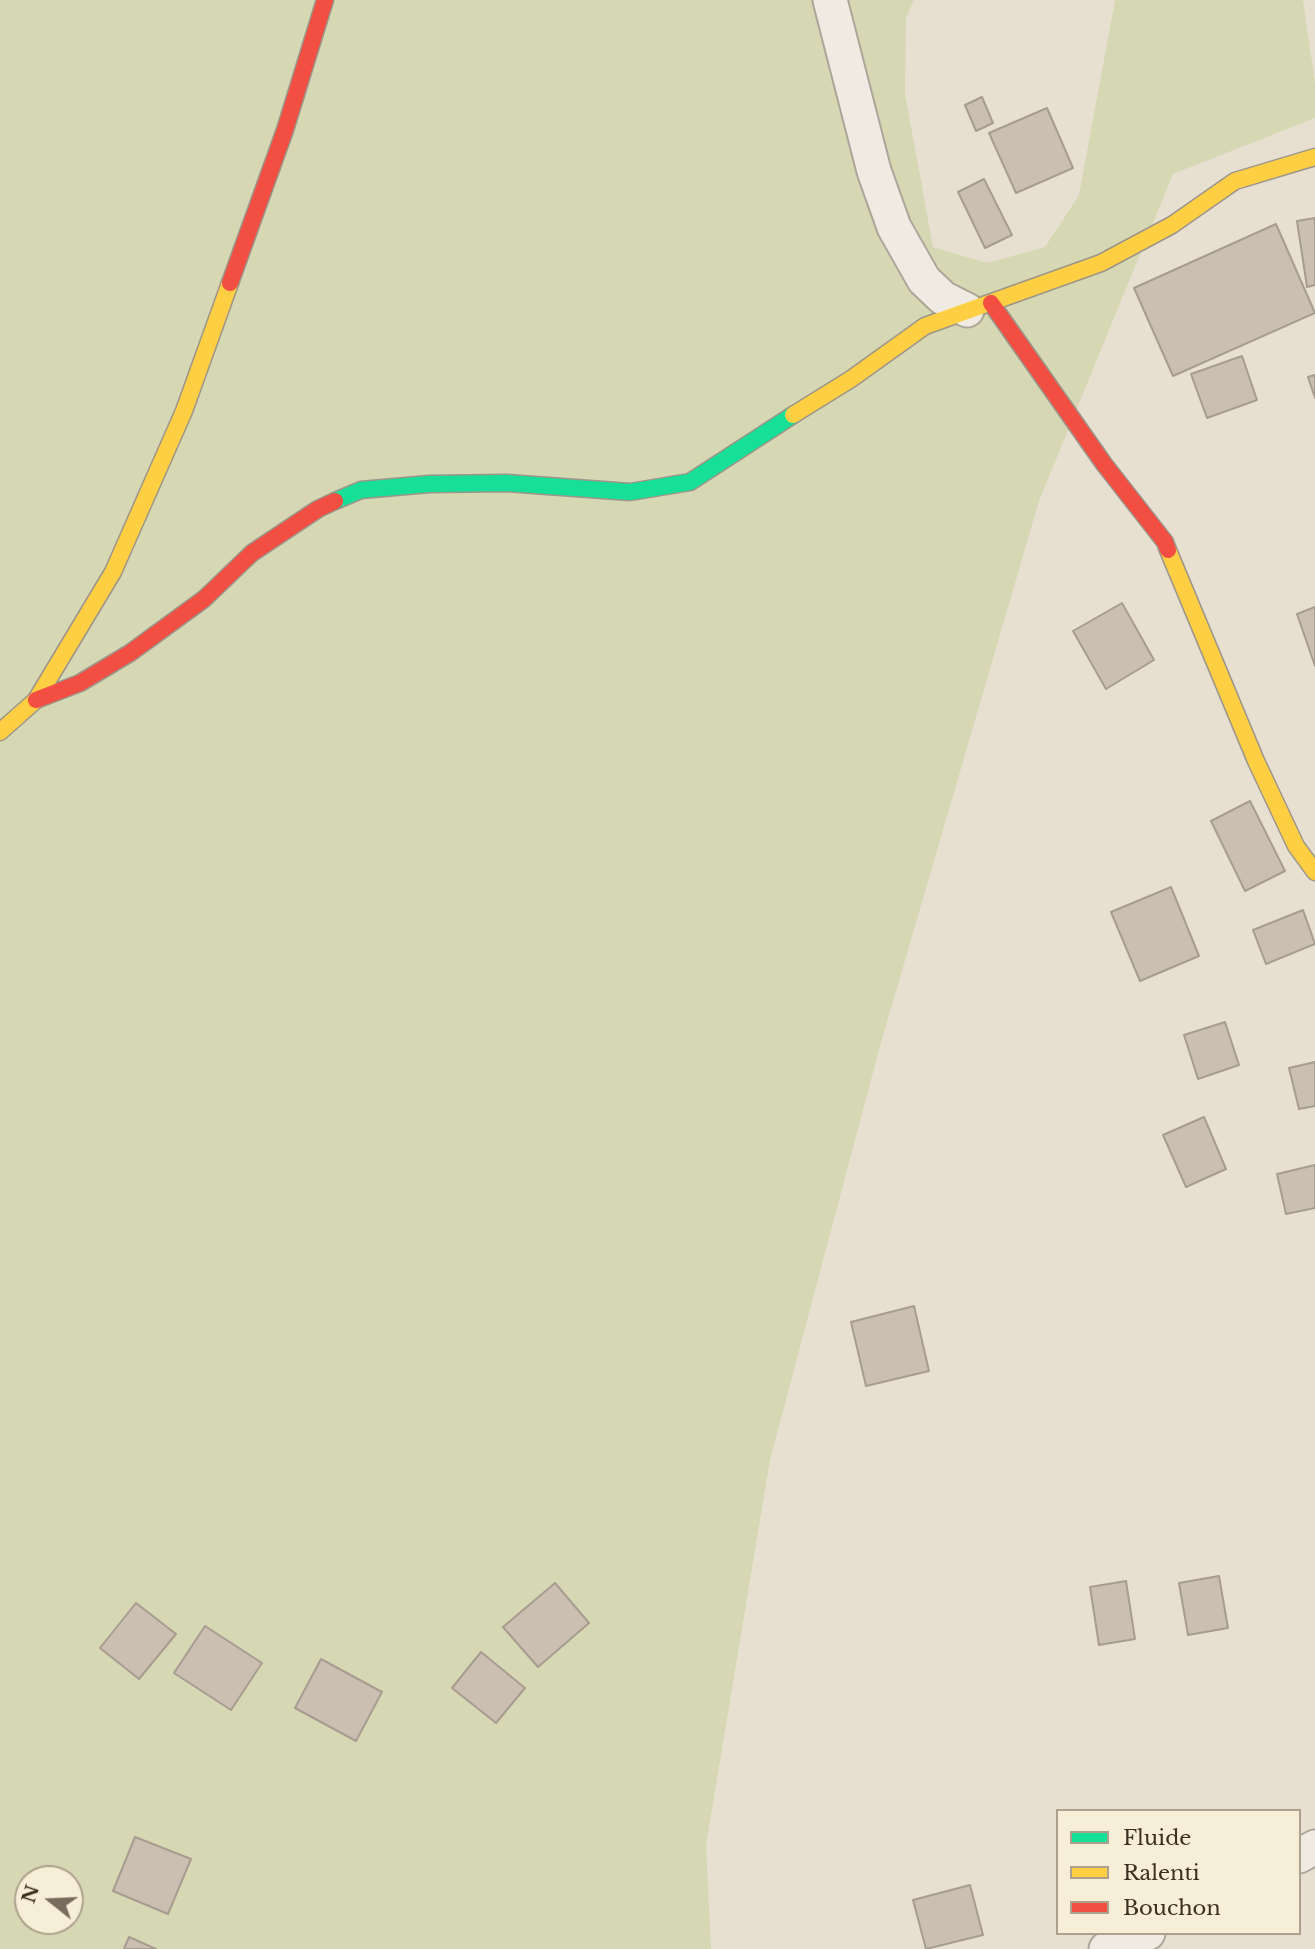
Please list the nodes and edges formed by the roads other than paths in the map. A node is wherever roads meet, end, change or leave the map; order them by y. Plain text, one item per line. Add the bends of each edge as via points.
1 (324, 0) edge
2 (830, 0) edge
3 (1315, 157) edge
4 (979, 307) junction
5 (36, 700) junction
6 (0, 732) edge
7 (1315, 872) edge
8 (1143, 1935) edge
9 (1106, 1949) edge

1 - 5 street via 285,130 184,411 113,572
2 - 4 street via 874,172 894,227 924,280 943,298
3 - 4 street via 1235,181 1172,225 1101,263
4 - 5 street via 925,326 690,482 630,492 507,483 361,490 318,509 252,553 204,599 130,653 80,683
4 - 7 street via 1165,542 1256,761 1296,846
5 - 6 street
8 - 9 street

